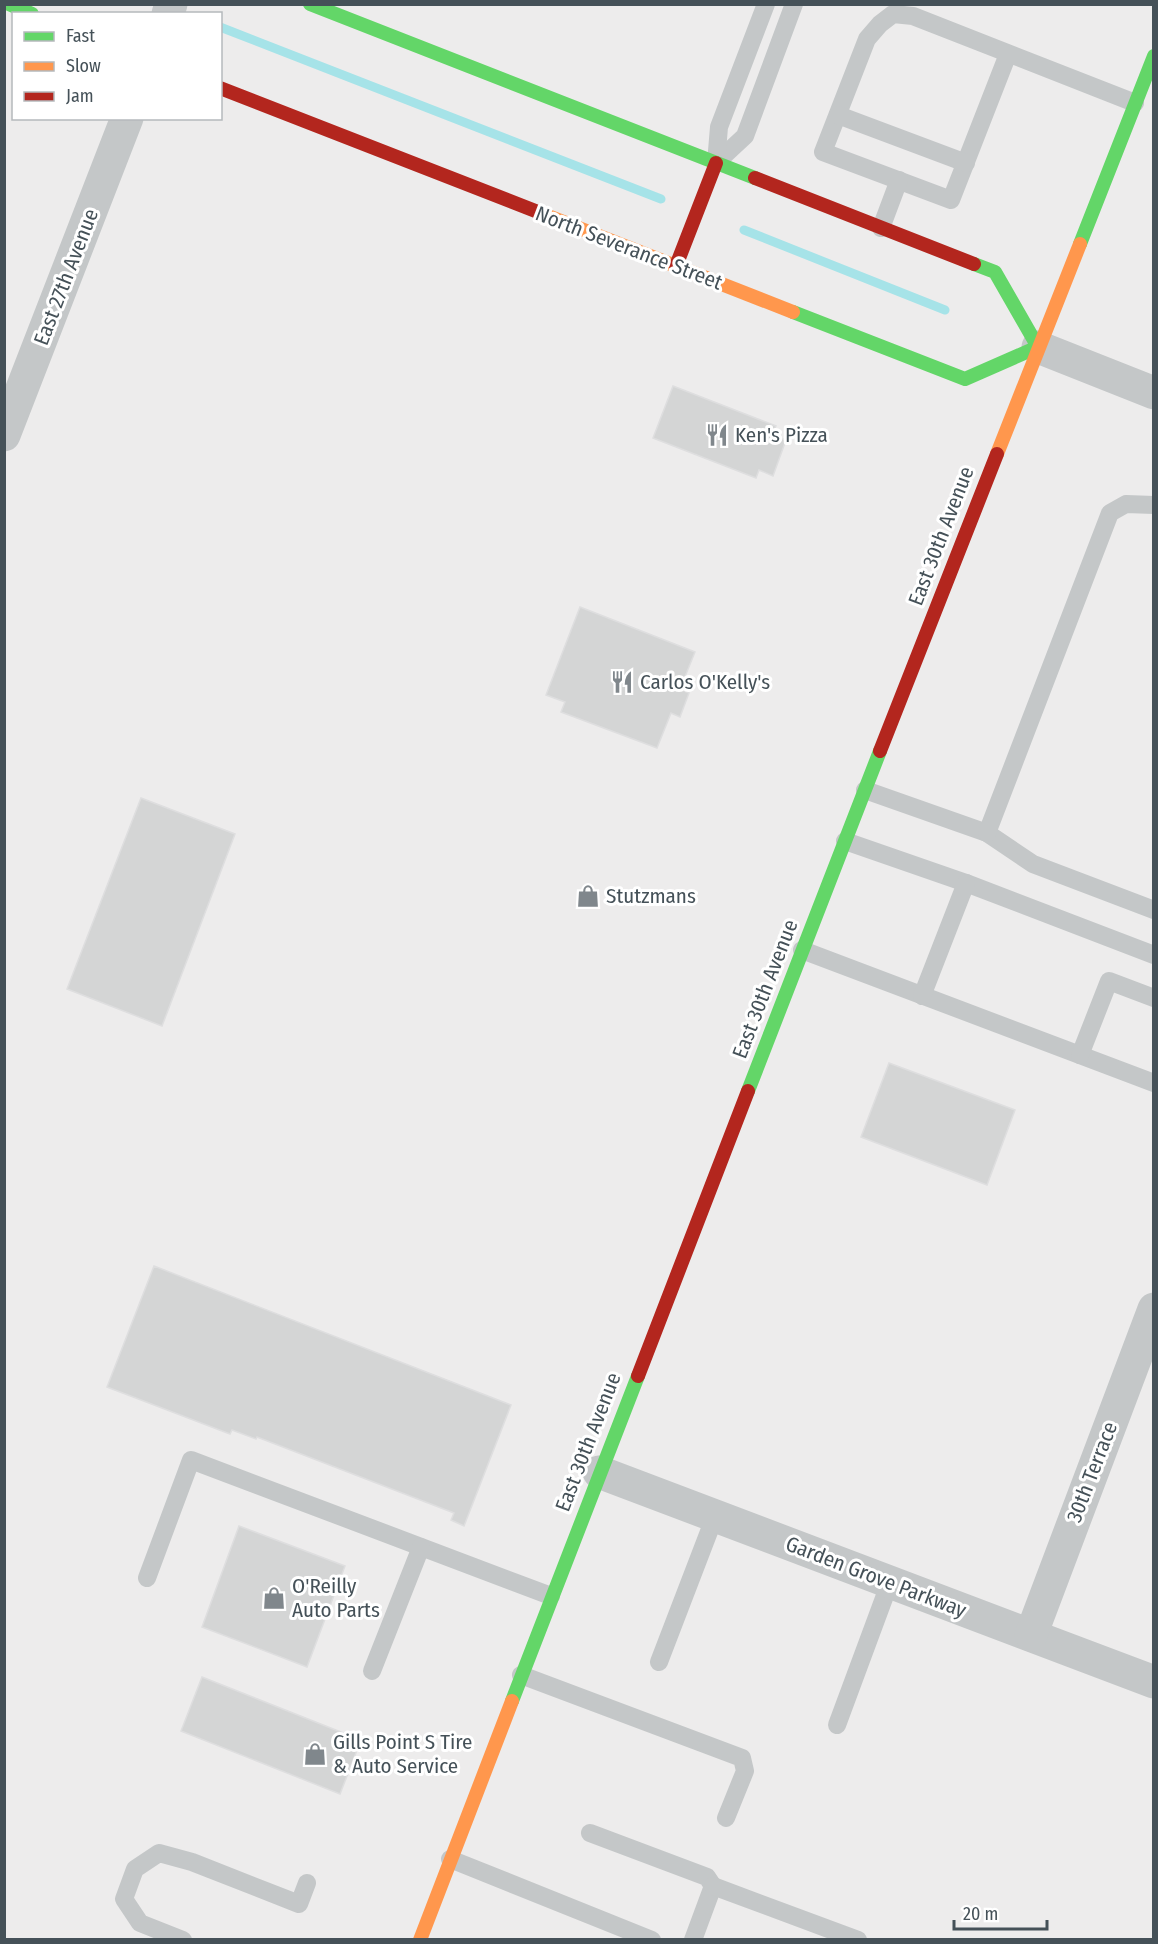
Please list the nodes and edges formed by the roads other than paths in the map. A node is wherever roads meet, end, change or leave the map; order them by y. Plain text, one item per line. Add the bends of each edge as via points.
1 (9, 4) edge
2 (310, 4) edge
3 (766, 4) edge
4 (794, 4) edge
5 (27, 12) edge
6 (1008, 54) junction
7 (1154, 56) edge
8 (222, 89) edge
9 (1135, 103) junction
10 (838, 115) junction
11 (126, 120) edge
12 (716, 163) junction
13 (966, 163) junction
14 (899, 180) junction
15 (881, 228) junction
16 (676, 266) junction
17 (1038, 347) junction
18 (1154, 393) edge
19 (4, 435) edge
20 (1154, 506) edge
21 (865, 790) junction
22 (987, 833) junction
23 (845, 841) junction
24 (966, 883) junction
25 (1154, 910) edge
26 (802, 950) junction
27 (1154, 955) edge
28 (922, 996) junction
29 (1154, 998) edge
30 (1080, 1055) junction
31 (1154, 1083) edge
32 (1154, 1309) edge
33 (599, 1472) junction
34 (715, 1516) junction
35 (421, 1547) junction
36 (147, 1578) dead end
37 (891, 1582) junction
38 (552, 1596) junction
39 (1031, 1635) junction
40 (659, 1662) dead end
41 (372, 1671) dead end
42 (521, 1675) junction
43 (1154, 1682) edge
44 (837, 1725) dead end
45 (726, 1818) dead end
46 (590, 1833) dead end
47 (450, 1859) junction
48 (307, 1883) dead end
49 (713, 1886) junction
50 (183, 1940) edge
51 (420, 1940) edge
52 (652, 1940) edge
53 (693, 1940) edge
54 (858, 1940) edge

1 - 5 main road
2 - 12 main road
3 - 12 lane via 719,127
4 - 12 lane via 745,136
6 - 9 lane
6 - 10 lane via 913,16 893,14 867,39
6 - 13 lane
7 - 9 main road, East 30th Avenue
8 - 16 main road, North Severance Street
9 - 17 main road, East 30th Avenue
10 - 13 lane
10 - 14 lane via 823,152
11 - 19 street, East 27th Avenue
12 - 15 main road
12 - 16 main road
13 - 14 lane via 951,200
14 - 15 lane
15 - 17 main road via 995,272
16 - 17 main road, North Severance Street via 965,379
17 - 18 street
17 - 21 main road, East 30th Avenue
20 - 22 lane via 1126,504 1110,513
21 - 22 lane
21 - 23 main road, East 30th Avenue
22 - 25 lane via 1033,864
23 - 24 lane
23 - 26 main road, East 30th Avenue
24 - 27 lane
24 - 28 lane
26 - 28 lane
26 - 33 main road, East 30th Avenue
28 - 30 lane
29 - 30 lane via 1109,981
30 - 31 lane
32 - 39 street, 30th Terrace
33 - 34 street, Garden Grove Parkway
33 - 38 main road, East 30th Avenue
34 - 37 street, Garden Grove Parkway
34 - 40 lane
35 - 36 lane via 191,1460
35 - 38 lane
35 - 41 lane
37 - 39 street, Garden Grove Parkway
37 - 44 lane
38 - 42 main road, East 30th Avenue
39 - 43 street, Garden Grove Parkway
42 - 45 lane via 742,1758 745,1771
42 - 47 main road, East 30th Avenue
46 - 49 lane via 707,1877
47 - 51 main road, East 30th Avenue
47 - 52 lane
48 - 50 lane via 299,1904 159,1853 135,1869 124,1899 140,1923
49 - 53 lane
49 - 54 lane

